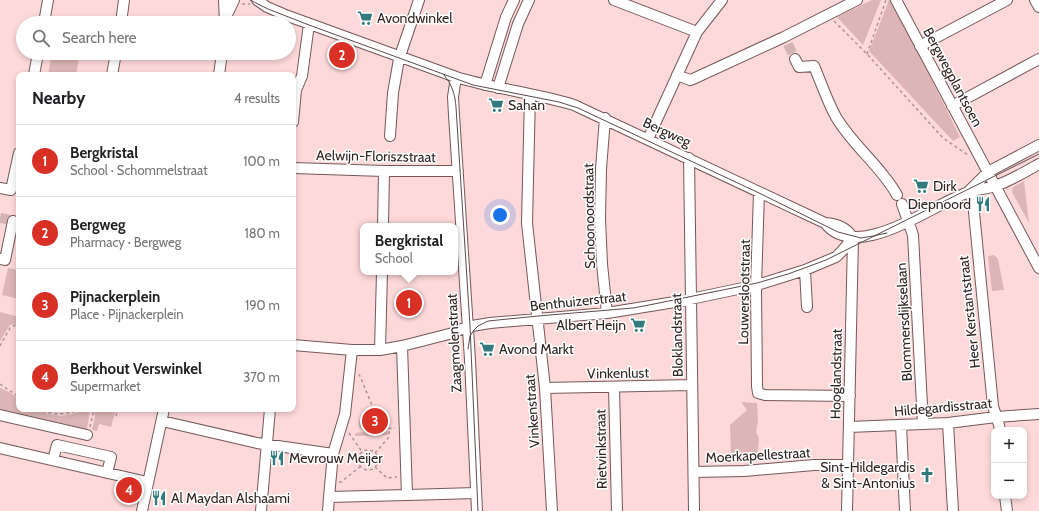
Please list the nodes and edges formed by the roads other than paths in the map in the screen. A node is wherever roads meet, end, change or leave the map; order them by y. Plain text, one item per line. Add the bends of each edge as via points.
1 (48, 0) edge
2 (124, 0) edge
3 (224, 0) edge
4 (234, 0) edge
5 (247, 0) edge
6 (257, 0) edge
7 (419, 0) edge
8 (514, 0) edge
9 (530, 0) edge
10 (722, 0) edge
11 (857, 0) edge
12 (896, 0) edge
13 (1007, 0) edge
14 (1035, 0) edge
15 (617, 1) edge
16 (267, 7) junction
17 (1039, 7) edge
18 (45, 16) edge
19 (122, 16) edge
20 (225, 16) edge
21 (227, 16) edge
22 (289, 16) edge
23 (296, 19) edge
24 (309, 24) junction
25 (697, 32) junction
26 (920, 46) junction
27 (399, 57) junction
28 (795, 59) tunnel mouth
29 (37, 60) edge
30 (115, 60) edge
31 (221, 60) edge
32 (1039, 60) edge
33 (35, 72) edge
34 (113, 72) edge
35 (219, 72) edge
36 (678, 75) junction
37 (456, 77) junction
38 (484, 85) junction
39 (498, 88) junction
40 (296, 90) edge
41 (530, 94) junction
42 (952, 106) junction
43 (605, 118) junction
44 (390, 136) dead end
45 (648, 139) junction
46 (1039, 145) edge
47 (689, 158) junction
48 (1039, 164) edge
49 (16, 167) edge
50 (296, 168) edge
51 (384, 171) junction
52 (458, 171) junction
53 (988, 172) junction
54 (995, 186) junction
55 (0, 188) edge
56 (969, 191) junction
57 (759, 192) junction
58 (15, 221) edge
59 (908, 221) junction
60 (383, 223) edge
61 (853, 238) junction
62 (1, 259) edge
63 (1039, 268) edge
64 (805, 270) junction
65 (382, 275) edge
66 (757, 285) junction
67 (691, 299) junction
68 (807, 306) dead end
69 (607, 313) junction
70 (538, 319) junction
71 (468, 327) junction
72 (296, 345) edge
73 (402, 346) junction
74 (352, 350) junction
75 (380, 350) junction
76 (692, 385) junction
77 (614, 387) junction
78 (545, 388) junction
79 (850, 396) junction
80 (163, 412) edge
81 (270, 412) edge
82 (1039, 414) edge
83 (0, 415) edge
84 (996, 417) junction
85 (162, 420) junction
86 (948, 423) junction
87 (923, 424) junction
88 (901, 425) junction
89 (849, 427) junction
90 (999, 427) edge
91 (268, 445) junction
92 (0, 448) edge
93 (84, 451) junction
94 (333, 454) junction
95 (53, 460) junction
96 (848, 465) junction
97 (694, 472) junction
98 (107, 473) junction
99 (147, 482) junction
100 (476, 493) junction
101 (406, 495) junction
102 (329, 497) junction
103 (1005, 499) edge
104 (142, 511) edge
105 (261, 511) edge
106 (328, 511) edge
107 (477, 511) edge
108 (552, 511) edge
109 (617, 511) edge
110 (694, 511) edge
111 (847, 511) edge
112 (905, 511) edge
113 (953, 511) edge
114 (1006, 511) edge

1 - 18 street
2 - 19 street
3 - 20 street
4 - 21 street
5 - 16 street, Bergweg
6 - 16 street, Bergweg
7 - 27 street
8 - 38 street
9 - 39 street via 518,24
10 - 25 street
11 - 36 street via 786,40 693,79
12 - 26 street, Bergwegplantsoen
13 - 26 street
14 - 17 street
15 - 25 street
16 - 22 street, Bergweg
23 - 24 street, Bergweg
24 - 27 street, Bergweg
24 - 40 street via 302,76
25 - 36 street
26 - 42 street, Bergwegplantsoen
27 - 37 street, Bergweg
27 - 44 street
28 - 59 street, Blommersdijkselaan via 800,68 814,66 836,116 860,150 889,181
29 - 33 street
30 - 34 street
31 - 35 street
32 - 42 street
36 - 45 street
37 - 38 street, Bergweg
37 - 52 street, Zaagmolenstraat via 453,97
38 - 39 street, Bergweg
39 - 41 street, Bergweg
41 - 43 street, Bergweg via 574,105
41 - 70 street, Vinkenstraat via 527,223
42 - 53 street, Bergwegplantsoen
43 - 45 street, Bergweg
43 - 69 street, Schoonoordstraat via 600,219
45 - 47 street, Bergweg
46 - 53 street, Bergweg
47 - 57 street, Bergweg
47 - 67 street, Bloklandstraat
48 - 54 street, Bergweg
49 - 55 street via 11,190
50 - 51 street, Aelwijn-Floriszstraat
51 - 52 street, Aelwijn-Floriszstraat
51 - 60 street
52 - 71 street, Zaagmolenstraat
53 - 54 street, Bergwegplantsoen
53 - 56 street, Bergweg
54 - 56 street, Bergweg
54 - 63 street, Bergwegplantsoen
56 - 59 street, Bergweg
56 - 84 street, Heer Kerstantstraat via 973,202
57 - 61 street, Bergweg via 825,223 837,234
57 - 66 street, Louwerslootstraat
58 - 62 street via 7,241 5,260
59 - 61 street, Bergweg via 889,230
59 - 87 street, Blommersdijkselaan via 913,235
61 - 64 street, Benthuizerstraat via 836,257
61 - 79 street, Hooglandstraat
64 - 66 street, Benthuizerstraat
64 - 68 street
65 - 75 street
66 - 67 street, Benthuizerstraat
66 - 79 street, Louwerslootstraat via 758,393
67 - 69 street, Benthuizerstraat
67 - 76 street, Bloklandstraat
69 - 70 street, Benthuizerstraat
70 - 71 street, Benthuizerstraat
70 - 78 street, Vinkenstraat
71 - 73 street, Benthuizerstraat
71 - 100 street, Zaagmolenstraat
72 - 74 street, Benthuizerstraat
73 - 75 street, Benthuizerstraat
73 - 101 street
74 - 75 street, Benthuizerstraat
74 - 94 street via 345,414
76 - 77 street, Vinkenlust
76 - 97 street, Bloklandstraat
77 - 78 street, Vinkenlust
77 - 109 street, Rietvinkstraat
78 - 108 street, Vinkenstraat
79 - 89 street, Hooglandstraat
80 - 85 street
81 - 91 street
82 - 84 street, Hildegardisstraat
83 - 93 street via 88,433
84 - 86 street, Hildegardisstraat
84 - 90 street, Heer Kerstantstraat
85 - 91 street
85 - 99 street
86 - 87 street, Hildegardisstraat
86 - 113 street
87 - 88 street, Hildegardisstraat
88 - 89 street, Hildegardisstraat
88 - 112 street
89 - 96 street, Hooglandstraat
91 - 94 street
91 - 105 street
92 - 95 street
93 - 95 street via 57,445
93 - 98 street via 110,457
94 - 102 street
95 - 98 street
96 - 97 street, Moerkapellestraat
96 - 111 street, Hooglandstraat
97 - 110 street, Bloklandstraat
98 - 99 street
99 - 104 street
100 - 101 street
100 - 107 street, Zaagmolenstraat
101 - 102 street
102 - 106 street
103 - 114 street

